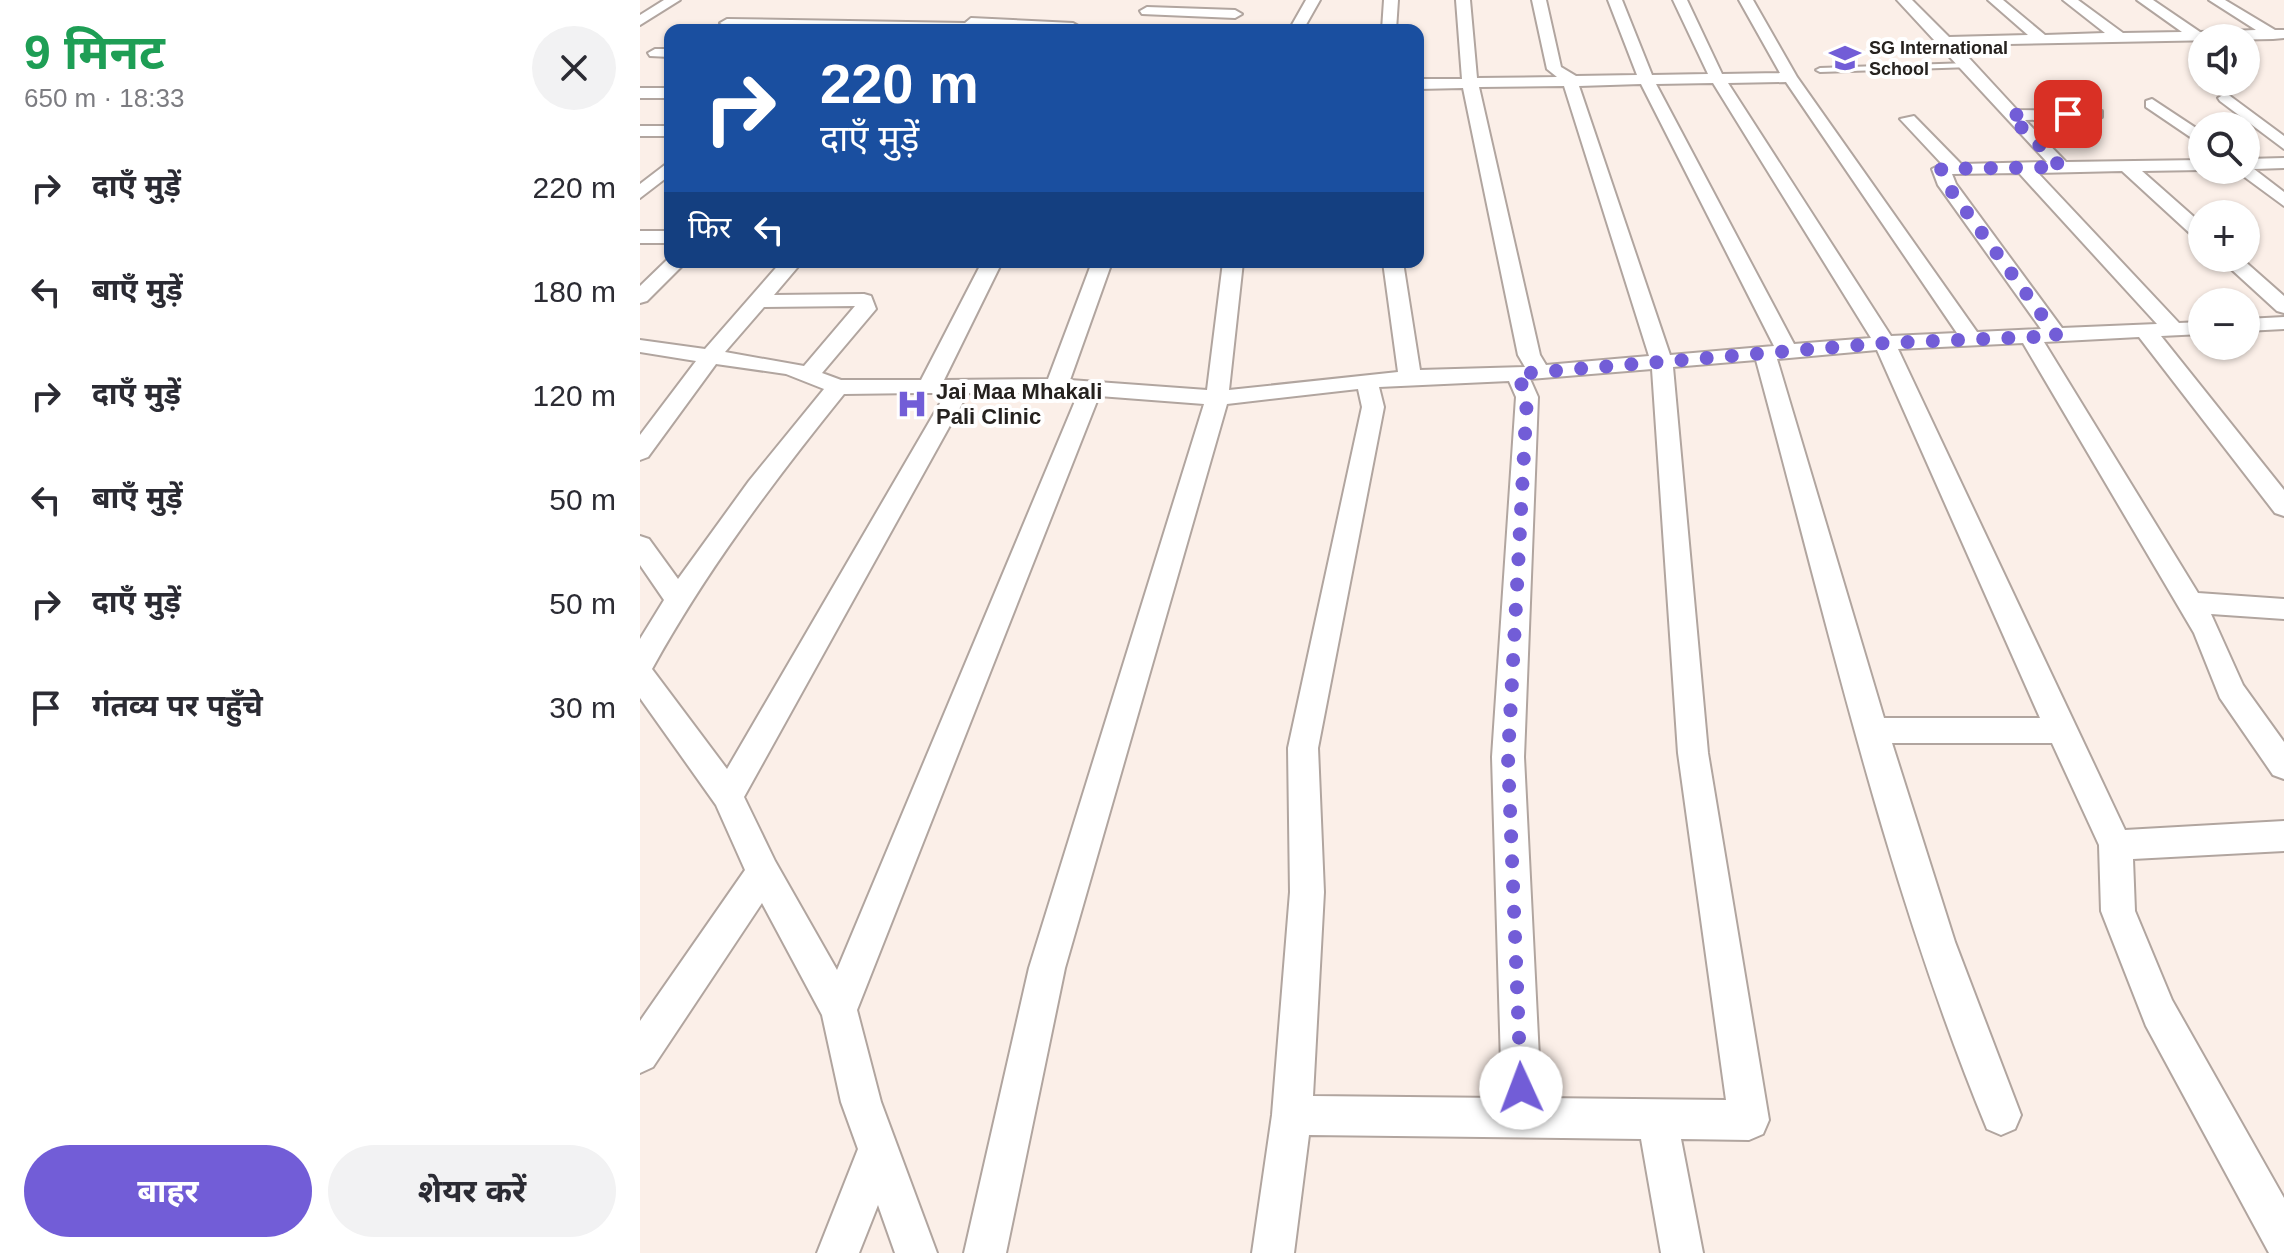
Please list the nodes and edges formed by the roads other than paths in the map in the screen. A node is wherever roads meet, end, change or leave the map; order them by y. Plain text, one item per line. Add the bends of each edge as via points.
1 (673, 0) edge
2 (1243, 0) edge
3 (1313, 0) edge
4 (1391, 0) edge
5 (1463, 0) edge
6 (1539, 0) edge
7 (1615, 0) edge
8 (1680, 0) edge
9 (1746, 0) edge
10 (1904, 0) edge
11 (1995, 0) edge
12 (2070, 0) edge
13 (2144, 0) edge
14 (2216, 0) edge
15 (747, 8) dead end
16 (844, 8) dead end
17 (983, 8) dead end
18 (1147, 11) edge
19 (1235, 14) junction
20 (640, 21) edge
21 (725, 24) edge
22 (826, 24) edge
23 (970, 24) edge
24 (1035, 24) edge
25 (1062, 24) edge
26 (1228, 24) edge
27 (1299, 24) edge
28 (1389, 24) edge
29 (2188, 30) edge
30 (2188, 36) edge
31 (2280, 36) edge
32 (2040, 38) junction
33 (2120, 38) junction
34 (1948, 41) junction
35 (1969, 65) junction
36 (1820, 70) dead end
37 (1790, 77) junction
38 (1717, 78) junction
39 (1646, 80) junction
40 (1570, 82) junction
41 (1470, 83) junction
42 (1424, 84) edge
43 (640, 93) edge
44 (664, 93) edge
45 (2226, 98) dead end
46 (2152, 104) dead end
47 (2096, 114) dead end
48 (2009, 115) junction
49 (1908, 119) dead end
50 (2188, 130) edge
51 (640, 131) edge
52 (664, 131) edge
53 (2284, 144) edge
54 (2284, 163) edge
55 (2260, 164) edge
56 (2188, 165) edge
57 (2126, 166) junction
58 (2061, 167) junction
59 (640, 168) edge
60 (2024, 168) junction
61 (1957, 169) junction
62 (664, 171) edge
63 (664, 173) edge
64 (2260, 182) edge
65 (640, 193) edge
66 (2284, 201) edge
67 (2188, 221) edge
68 (640, 237) edge
69 (664, 237) edge
70 (670, 268) edge
71 (787, 268) edge
72 (989, 268) edge
73 (1100, 268) edge
74 (1232, 268) edge
75 (1394, 268) edge
76 (2245, 272) edge
77 (640, 297) edge
78 (758, 301) junction
79 (2284, 307) edge
80 (2284, 323) edge
81 (2260, 324) edge
82 (2188, 329) edge
83 (2174, 330) junction
84 (2146, 332) junction
85 (2057, 336) junction
86 (2030, 337) junction
87 (1972, 340) junction
88 (1885, 343) junction
89 (640, 346) edge
90 (1776, 352) junction
91 (711, 355) junction
92 (1662, 362) junction
93 (1528, 373) junction
94 (808, 375) junction
95 (1410, 377) junction
96 (1367, 382) junction
97 (1057, 386) junction
98 (838, 387) junction
99 (960, 388) junction
100 (928, 389) junction
101 (1091, 389) junction
102 (1217, 398) junction
103 (640, 452) edge
104 (2284, 507) edge
105 (640, 545) edge
106 (679, 601) junction
107 (2189, 602) junction
108 (2284, 609) edge
109 (650, 628) edge
110 (640, 665) edge
111 (640, 675) edge
112 (2061, 730) junction
113 (1875, 731) junction
114 (2284, 766) edge
115 (728, 796) junction
116 (2284, 836) edge
117 (2116, 845) junction
118 (763, 872) junction
119 (839, 1010) junction
120 (640, 1054) edge
121 (1292, 1115) junction
122 (2001, 1115) dead end
123 (1522, 1117) junction
124 (1657, 1119) junction
125 (878, 1150) junction
126 (2284, 1239) edge
127 (838, 1253) edge
128 (916, 1253) edge
129 (985, 1253) edge
130 (1273, 1253) edge
131 (1682, 1253) edge

1 - 20 street
2 - 19 street
3 - 27 street
4 - 28 street
5 - 41 street
6 - 40 street via 1554,69
7 - 39 street
8 - 38 street
9 - 37 street
10 - 34 street
11 - 32 street
12 - 33 street
13 - 29 street
14 - 31 street
15 - 21 street
16 - 22 street
17 - 23 street
18 - 19 street
19 - 26 street
24 - 25 street
30 - 33 street
32 - 33 street
32 - 34 street
34 - 35 street
35 - 36 lane
35 - 48 street
37 - 38 street
37 - 87 street
38 - 39 street
38 - 88 street
39 - 40 street
39 - 90 street
40 - 41 street
40 - 92 street
41 - 42 street
41 - 93 street via 1529,355
43 - 44 street
45 - 53 street
46 - 50 street
47 - 48 street
48 - 58 street
49 - 61 street
51 - 52 street
54 - 55 street
56 - 57 street
57 - 58 street
57 - 67 street
58 - 60 street
59 - 62 street
60 - 61 street
60 - 83 street
61 - 85 street via 1941,169 1947,185
63 - 65 street
64 - 66 street
68 - 69 street
70 - 77 street
71 - 78 street
72 - 100 street
73 - 97 street
74 - 102 street
75 - 95 street
76 - 79 street
78 - 91 street
78 - 94 street via 864,300 866,309
80 - 81 street
82 - 83 street
83 - 84 street
84 - 85 street
84 - 104 street
85 - 86 street
86 - 87 street
86 - 107 street
87 - 88 street
88 - 90 street
88 - 112 street
89 - 91 street
90 - 92 street
90 - 113 street
91 - 94 street
91 - 103 street
92 - 93 street
92 - 124 street via 1693,753 1749,1120
93 - 95 street
93 - 123 street via 1508,757
94 - 98 street
95 - 96 street
96 - 102 street
96 - 121 street via 1373,407 1303,748 1307,892
97 - 99 street
97 - 101 street
98 - 100 street
98 - 106 street via 794,439
99 - 100 street
99 - 115 street
101 - 102 street
101 - 119 street
102 - 129 street via 1047,968
105 - 106 street
106 - 109 street
107 - 108 street
107 - 114 street via 2207,631 2230,690
109 - 110 street
111 - 115 street
112 - 113 street
112 - 117 street
113 - 122 street via 1937,942
115 - 118 street
116 - 117 street
117 - 126 street via 2118,911 2159,1013
118 - 119 street
118 - 120 street
119 - 125 street
121 - 123 street
121 - 130 street
123 - 124 street
124 - 131 street
125 - 127 street
125 - 128 street

